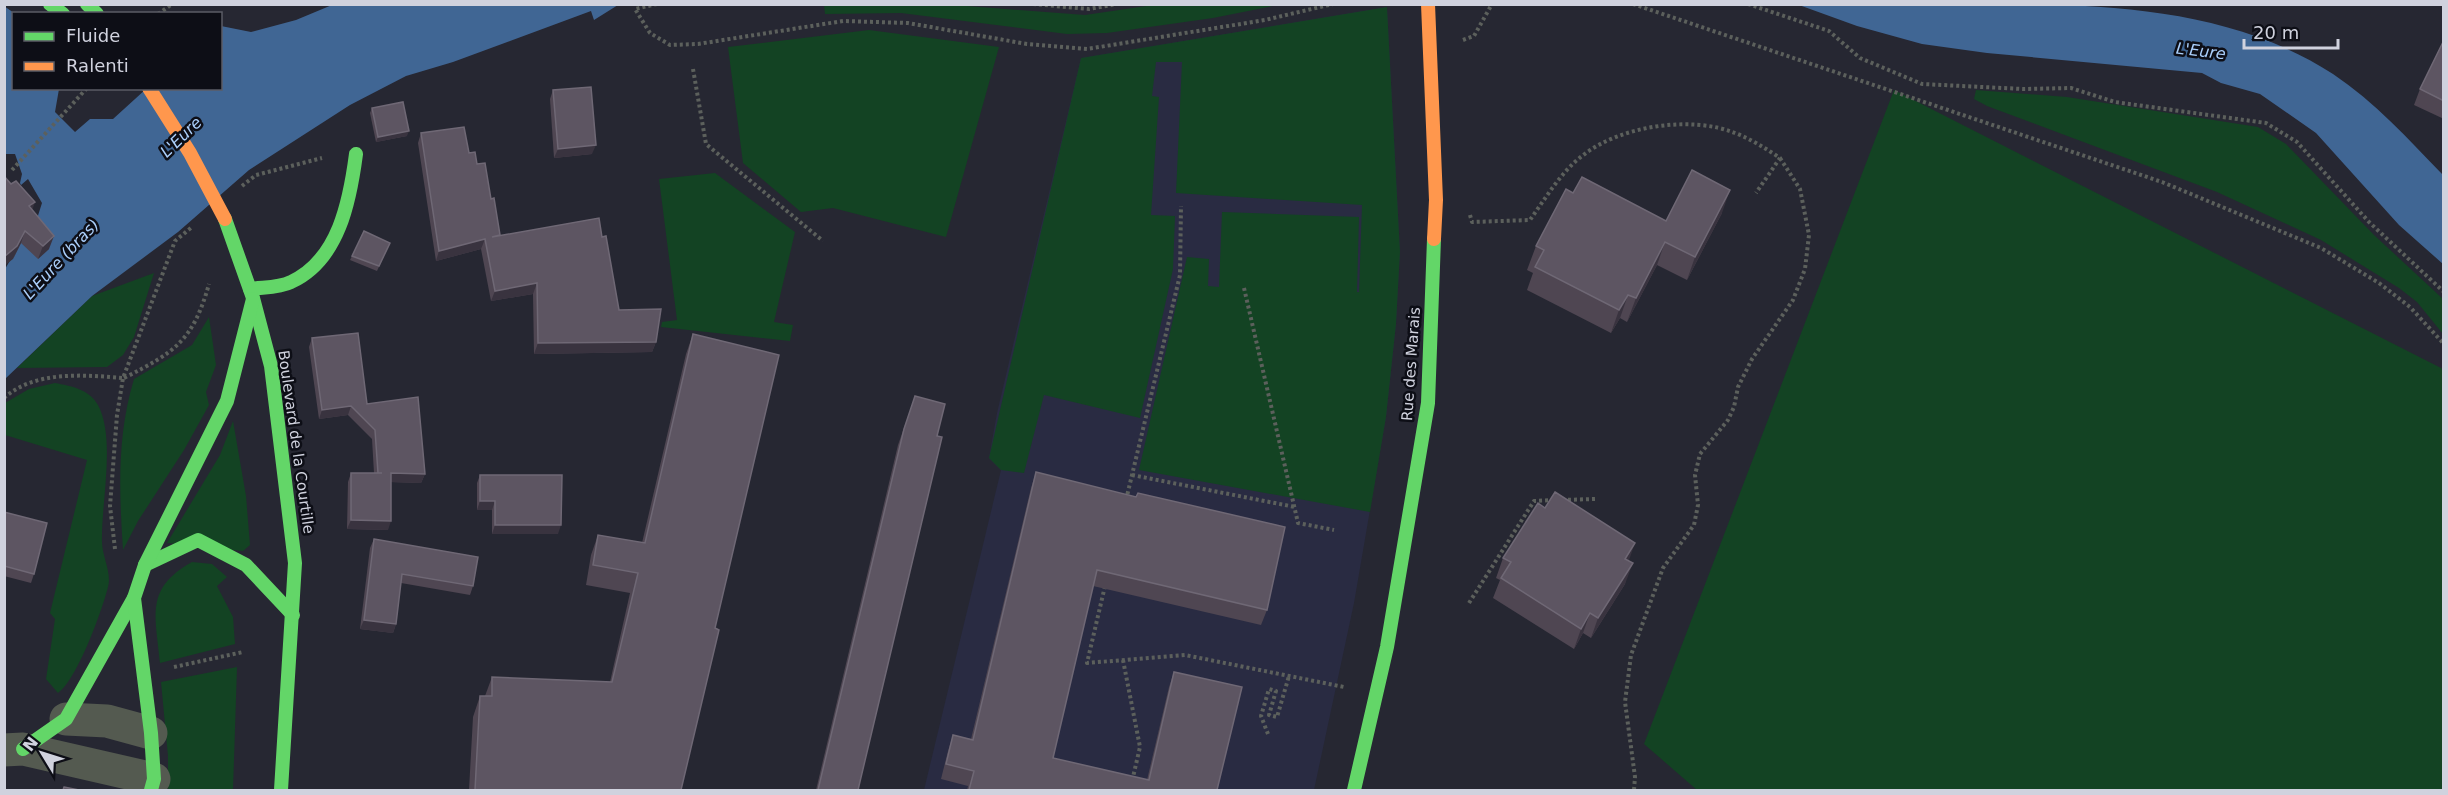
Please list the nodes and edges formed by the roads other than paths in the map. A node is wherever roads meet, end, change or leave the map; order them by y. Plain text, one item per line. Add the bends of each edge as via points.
1 (1428, 10) edge
2 (150, 90) edge
3 (356, 154) dead end
4 (252, 293) junction
5 (144, 565) junction
6 (134, 598) junction
7 (292, 615) junction
8 (66, 719) junction
9 (151, 733) junction
10 (14, 749) edge
11 (152, 784) edge
12 (281, 790) edge
13 (1354, 790) edge

1 - 13 main road, Rue des Marais via 1436,200 1428,404 1387,647
2 - 4 main road, Boulevard de la Courtille, bridge via 225,219
3 - 4 main road via 351,193 329,248 319,262 290,282
4 - 5 main road via 227,401
4 - 7 main road, Boulevard de la Courtille via 271,366 288,491 295,563
5 - 6 main road
5 - 7 main road via 198,540 246,565
6 - 8 main road
6 - 9 main road
7 - 12 main road, Boulevard de la Courtille
8 - 9 street via 107,721
8 - 10 main road
9 - 11 main road
10 - 11 street

